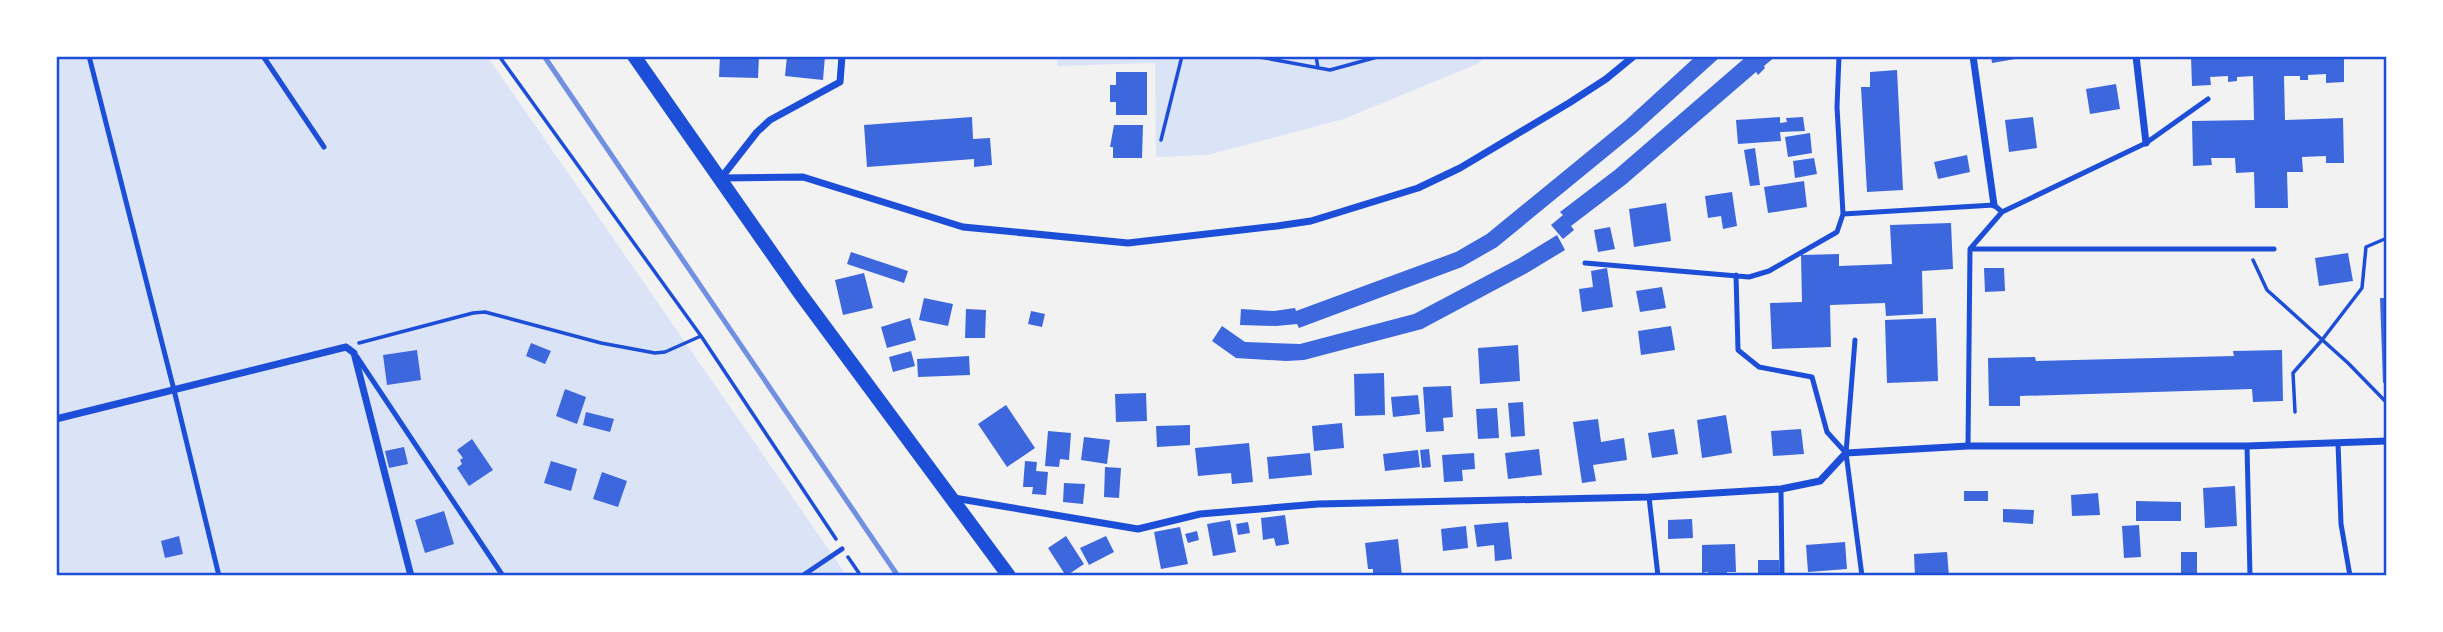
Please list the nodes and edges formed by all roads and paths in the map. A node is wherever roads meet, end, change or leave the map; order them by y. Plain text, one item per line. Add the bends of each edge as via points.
1 (89, 56) edge
2 (263, 56) edge
3 (499, 56) edge
4 (634, 56) edge
5 (842, 56) edge
6 (1182, 56) edge
7 (1254, 56) edge
8 (1315, 56) edge
9 (1381, 56) edge
10 (1633, 56) edge
11 (1839, 56) edge
12 (1973, 56) edge
13 (2136, 56) edge
14 (1262, 57) edge
15 (1318, 68) junction
16 (2208, 99) dead end
17 (1161, 140) dead end
18 (2146, 143) junction
19 (324, 147) dead end
20 (721, 178) junction
21 (1994, 205) junction
22 (2002, 212) junction
23 (1843, 214) junction
24 (2387, 238) edge
25 (1970, 249) junction
26 (2248, 249) junction
27 (2273, 249) dead end
28 (1586, 263) dead end
29 (1736, 275) junction
30 (701, 336) junction
31 (1854, 340) dead end
32 (2322, 340) junction
33 (346, 347) junction
34 (354, 353) junction
35 (174, 390) junction
36 (2387, 402) edge
37 (2295, 412) dead end
38 (56, 419) edge
39 (2387, 441) edge
40 (2338, 443) junction
41 (1968, 446) junction
42 (2246, 446) junction
43 (1846, 453) junction
44 (1781, 489) junction
45 (951, 498) junction
46 (1649, 498) junction
47 (842, 549) junction
48 (219, 576) edge
49 (411, 576) edge
50 (503, 576) edge
51 (802, 576) edge
52 (860, 576) edge
53 (1009, 576) edge
54 (1658, 576) edge
55 (1782, 576) edge
56 (1862, 576) edge
57 (2250, 576) edge
58 (2350, 576) edge

1 - 35 lane
2 - 19 lane
3 - 30 path
4 - 20 main road
5 - 20 street via 841,82 770,120
6 - 17 path
7 - 14 path
8 - 15 path
9 - 15 path via 1330,70
10 - 20 street via 1569,103 1460,168 1406,192 1277,226 1128,243 963,228 803,177
11 - 23 lane
12 - 21 street
13 - 18 street
14 - 15 path
16 - 18 lane
18 - 22 lane
20 - 45 main road
21 - 22 lane
21 - 23 lane
22 - 25 lane
23 - 29 lane via 1837,232 1780,264 1749,277
24 - 32 path via 2366,247 2361,288
25 - 26 lane
25 - 41 lane
26 - 27 lane
26 - 32 path via 2267,290
28 - 29 lane
29 - 43 lane via 1738,350 1759,367 1811,377 1827,432
30 - 33 path via 655,354 485,312
30 - 47 path
31 - 43 lane
32 - 36 path
32 - 37 path via 2293,373
33 - 34 street
33 - 35 street
34 - 49 street
34 - 50 lane
35 - 38 street
35 - 48 lane
39 - 40 street
40 - 42 street
40 - 58 lane via 2341,524
41 - 42 street
41 - 43 street
42 - 57 lane
43 - 44 street via 1820,481
43 - 56 lane
44 - 46 street
44 - 55 lane
45 - 46 street via 1138,529 1200,514 1318,504
45 - 53 main road
46 - 54 lane
47 - 51 lane
47 - 52 path

